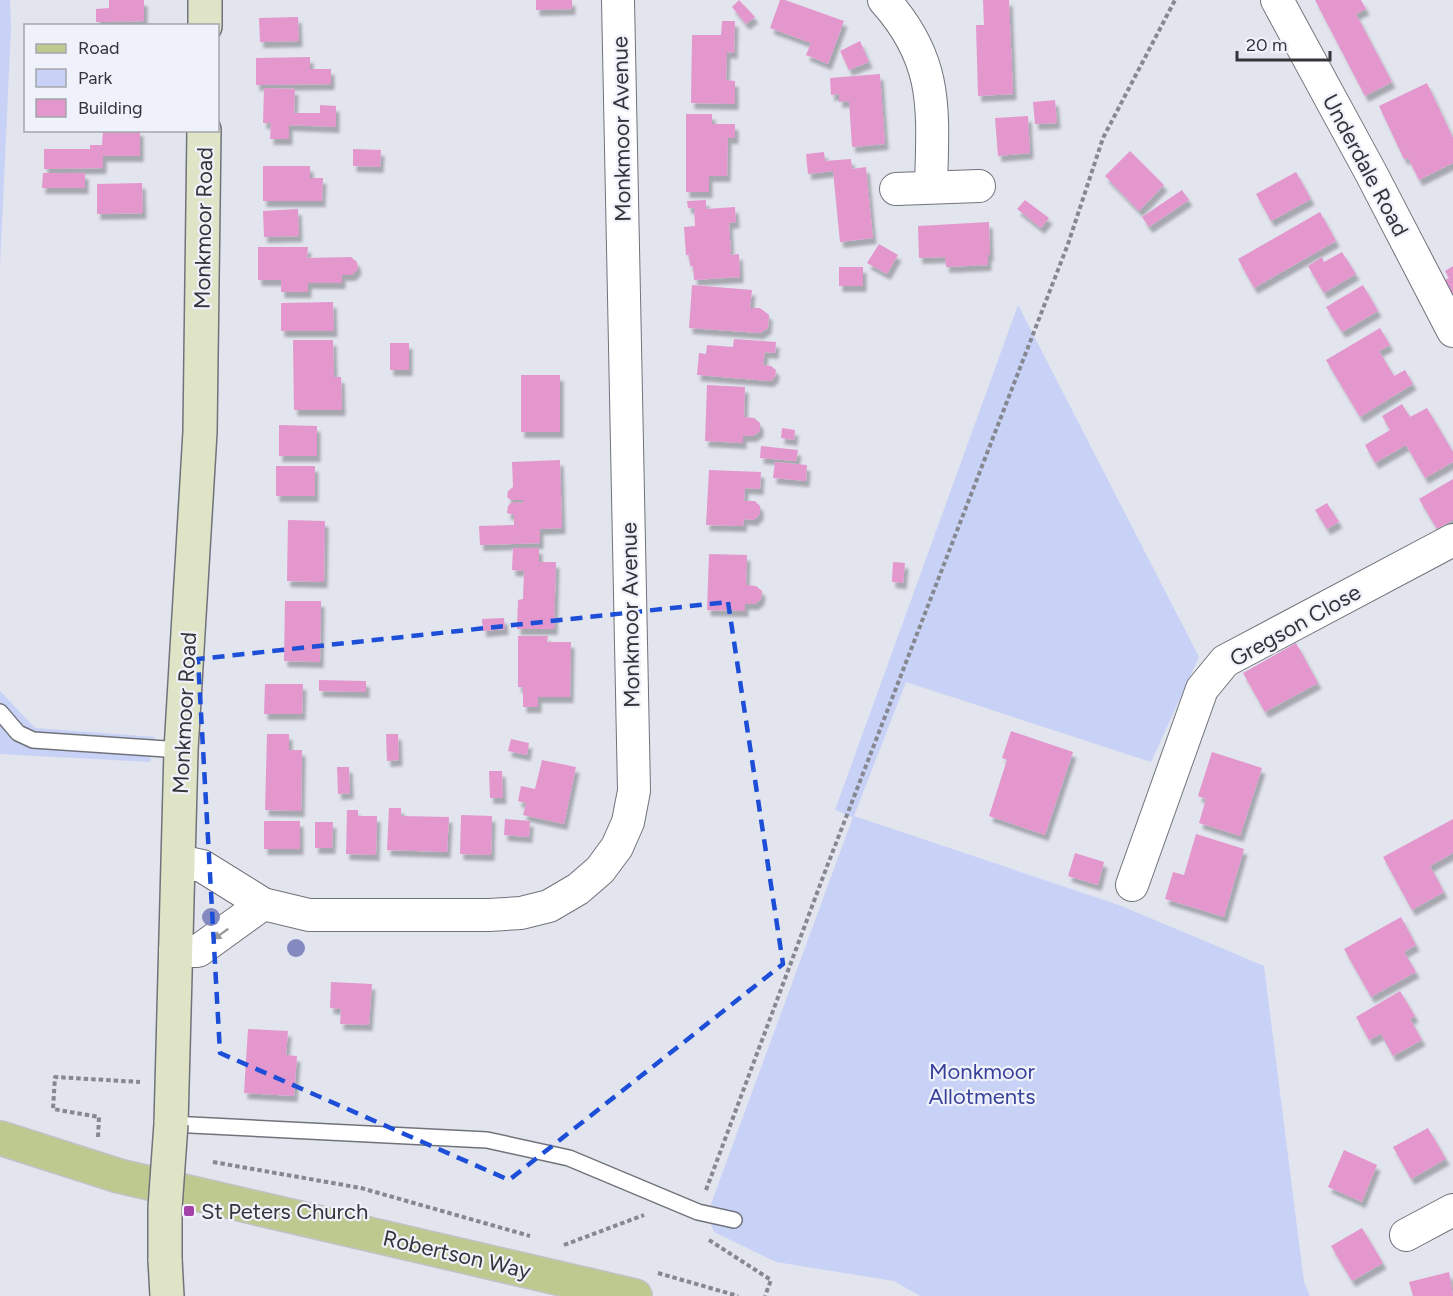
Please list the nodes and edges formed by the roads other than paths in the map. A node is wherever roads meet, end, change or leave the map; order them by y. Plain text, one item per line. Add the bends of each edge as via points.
1 (205, 0) edge
2 (618, 0) edge
3 (884, 0) edge
4 (1277, 0) edge
5 (205, 24) edge
6 (204, 132) edge
7 (979, 186) dead end
8 (931, 187) junction
9 (896, 189) dead end
10 (1453, 332) edge
11 (1453, 540) edge
12 (0, 712) edge
13 (181, 750) junction
14 (178, 861) junction
15 (1132, 885) dead end
16 (263, 904) junction
17 (175, 951) junction
18 (171, 1124) junction
19 (0, 1138) edge
20 (1453, 1210) edge
21 (734, 1220) dead end
22 (1406, 1235) dead end
23 (167, 1296) edge
24 (635, 1296) edge

1 - 5 street
2 - 16 street, Monkmoor Avenue via 634,791 628,822 606,862 578,889 549,906 521,913 309,915
3 - 8 street via 912,38 925,70 932,101
4 - 10 street, Underdale Road
6 - 13 street, Monkmoor Road via 200,432
7 - 8 street
8 - 9 street
11 - 15 street, Gregson Close via 1225,661 1202,689
12 - 13 lane via 18,733 33,740
13 - 14 street, Monkmoor Road
14 - 16 street, Monkmoor Avenue via 202,866
14 - 17 street, Monkmoor Road
16 -> 17 street via 198,951
17 - 18 street, Monkmoor Road
18 - 21 lane via 487,1140 569,1158 675,1204
18 - 23 street, Monkmoor Road, bridge via 165,1208
19 - 24 main road, Robertson Way via 119,1176
20 - 22 street

